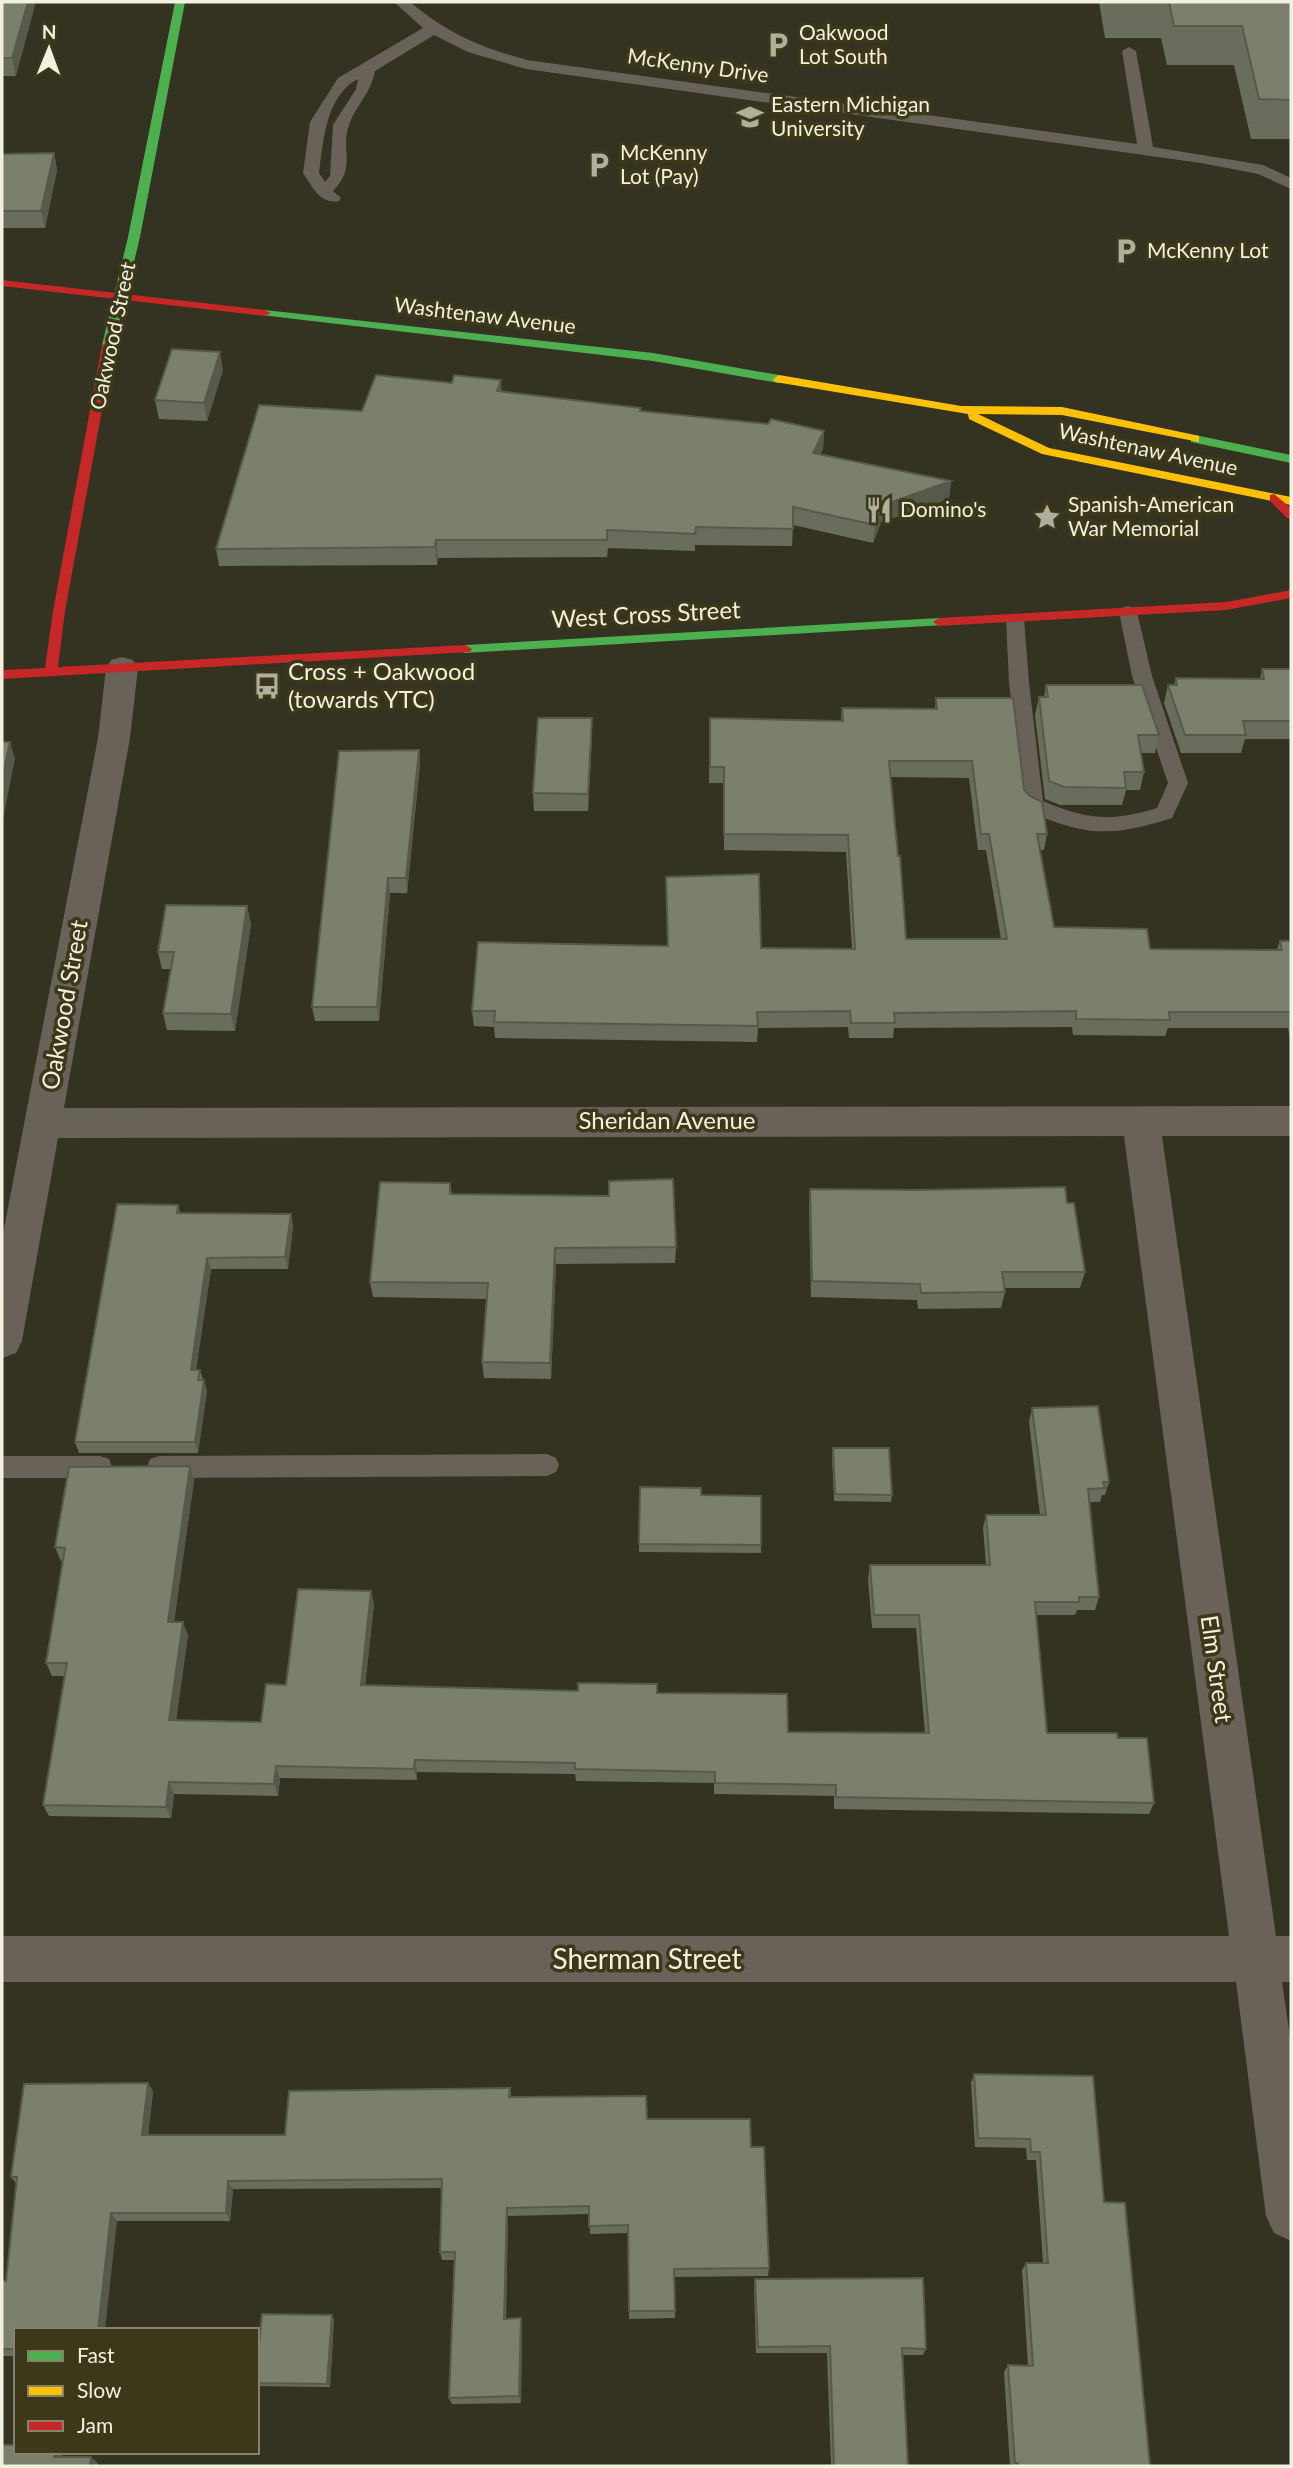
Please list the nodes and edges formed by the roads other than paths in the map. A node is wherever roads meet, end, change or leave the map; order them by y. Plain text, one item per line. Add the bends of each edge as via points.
1 (180, 2) edge
2 (401, 2) edge
3 (433, 29) junction
4 (1129, 51) dead end
5 (369, 69) junction
6 (1146, 150) junction
7 (1291, 184) edge
8 (2, 283) edge
9 (121, 297) junction
10 (961, 410) junction
11 (1291, 459) edge
12 (1274, 498) junction
13 (1291, 501) edge
14 (1291, 515) edge
15 (1280, 579) dead end
16 (1291, 594) edge
17 (1226, 606) junction
18 (1291, 609) edge
19 (1128, 612) junction
20 (1015, 618) junction
21 (122, 668) junction
22 (51, 672) junction
23 (2, 674) edge
24 (1141, 1121) junction
25 (1291, 1121) edge
26 (43, 1123) junction
27 (2, 1341) edge
28 (547, 1465) dead end
29 (2, 1467) edge
30 (2, 1959) edge
31 (1274, 1959) edge
32 (1291, 2216) edge

1 - 9 main road, Oakwood Street
2 - 3 lane, McKenny Drive
3 - 5 lane
3 - 6 lane, McKenny Drive via 473,49 526,64
4 - 6 lane
5 - 5 lane via 364,89 341,125 338,177 329,195 311,173 318,122 343,81
6 - 7 lane, McKenny Drive via 1239,164
8 - 9 main road, Washtenaw Avenue
9 - 10 main road, Washtenaw Avenue via 653,357
9 - 22 main road, Oakwood Street via 106,352
10 - 11 main road, Washtenaw Avenue via 1062,411
10 - 12 main road, Washtenaw Avenue via 1046,451
12 - 13 main road, Washtenaw Avenue
12 - 14 main road
15 - 17 main road
16 - 17 main road, West Cross Street
17 - 18 main road
17 - 19 main road, West Cross Street
19 - 20 main road, West Cross Street
19 - 20 lane via 1142,676 1178,782 1165,813 1120,828 1077,824 1034,805
20 - 21 main road, West Cross Street
21 - 22 main road, West Cross Street
21 - 26 street, Oakwood Street via 114,738
22 - 23 main road, West Cross Street
24 - 25 street, Sheridan Avenue
24 - 26 street, Sheridan Avenue
24 - 31 street, Elm Street
26 - 27 street, Oakwood Street
28 - 29 lane
30 - 31 street, Sherman Street
31 - 32 street, Elm Street

